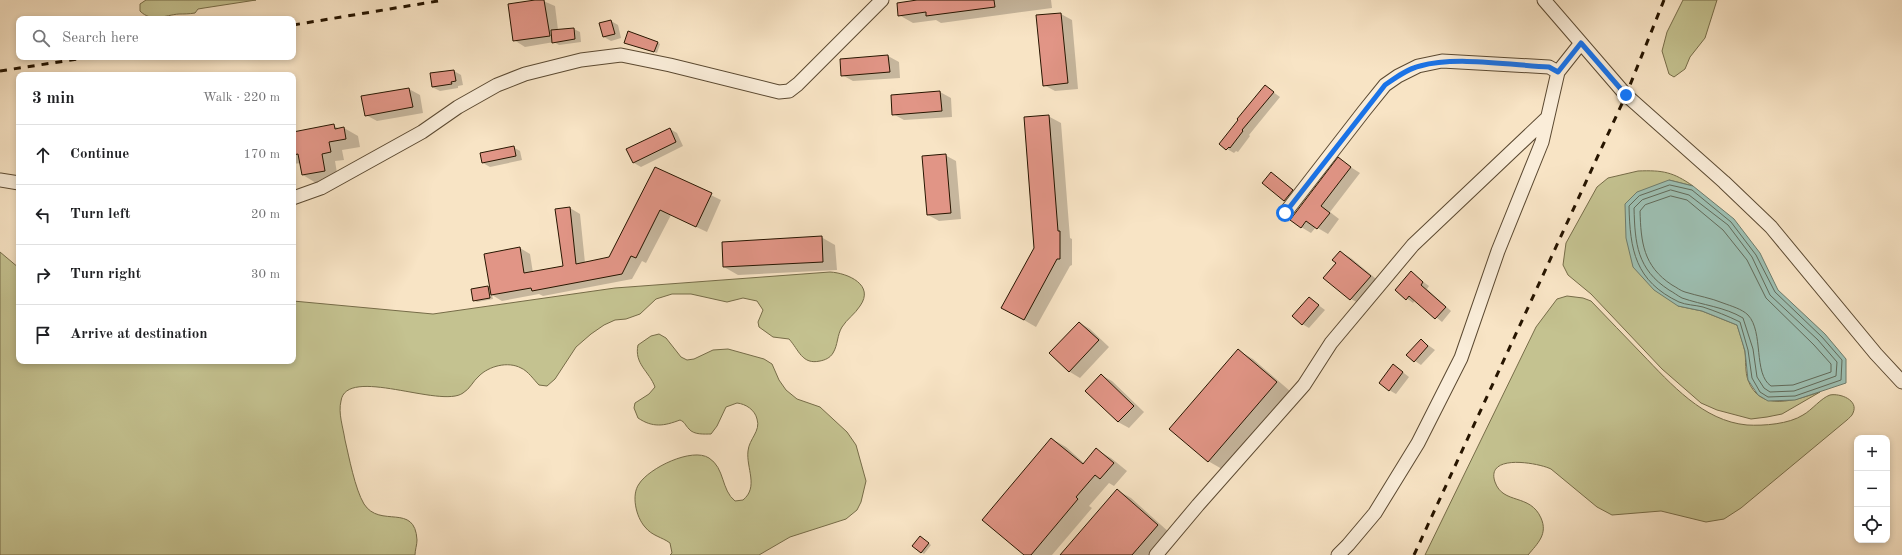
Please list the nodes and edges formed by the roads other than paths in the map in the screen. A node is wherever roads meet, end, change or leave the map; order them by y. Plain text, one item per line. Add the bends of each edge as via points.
1 (882, 0) edge
2 (1544, 0) edge
3 (1581, 43) junction
4 (1558, 72) junction
5 (1547, 118) junction
6 (0, 180) edge
7 (16, 183) edge
8 (296, 197) edge
9 (1285, 213) dead end
10 (1902, 382) edge
11 (1156, 555) edge
12 (1338, 555) edge

1 - 8 street via 789,91 779,92 746,85 621,55 581,60 525,74 497,85 458,107 422,132 328,185
2 - 3 street
3 - 4 street
3 - 10 street via 1626,95 1771,227
4 - 5 street
4 - 9 street via 1549,67 1442,61 1418,66 1398,76 1385,85
5 - 11 street via 1413,245 1331,343 1304,385
5 - 12 street via 1542,142 1498,251 1461,358 1418,443 1375,513
6 - 7 street

